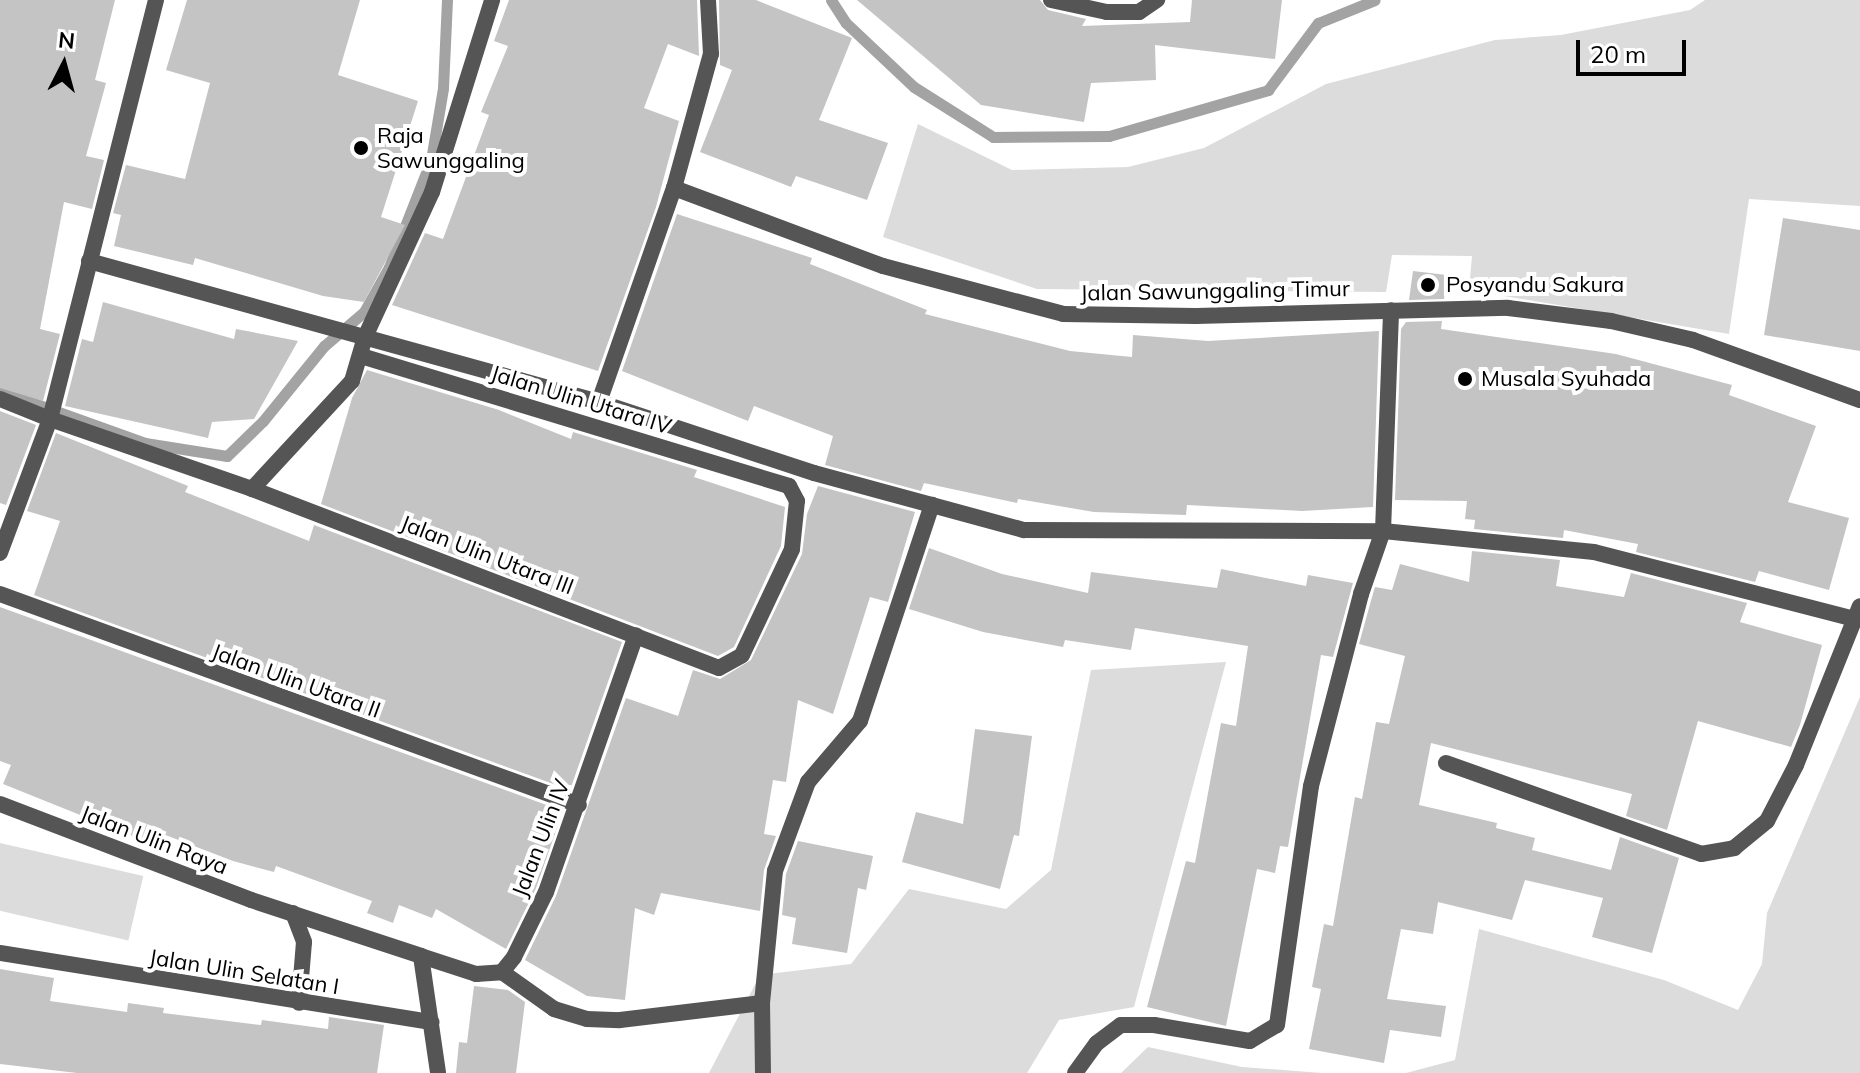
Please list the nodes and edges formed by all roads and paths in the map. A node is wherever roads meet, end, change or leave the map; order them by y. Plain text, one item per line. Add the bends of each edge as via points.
1 (156, 0) edge
2 (492, 0) edge
3 (708, 0) edge
4 (1051, 0) edge
5 (1157, 0) edge
6 (674, 188) junction
7 (89, 261) junction
8 (1391, 310) junction
9 (365, 337) junction
10 (360, 356) junction
11 (0, 399) edge
12 (1860, 400) edge
13 (599, 402) junction
14 (52, 410) junction
15 (681, 429) junction
16 (672, 451) junction
17 (789, 486) joint
18 (252, 489) junction
19 (932, 505) junction
20 (1383, 531) junction
21 (0, 553) edge
22 (0, 594) edge
23 (1858, 613) edge
24 (636, 635) junction
25 (1446, 763) dead end
26 (0, 804) edge
27 (579, 805) junction
28 (293, 913) junction
29 (0, 953) edge
30 (421, 956) junction
31 (502, 972) junction
32 (299, 1003) junction
33 (762, 1003) junction
34 (432, 1022) junction
35 (438, 1073) edge
36 (763, 1073) edge
37 (1075, 1073) edge

1 - 7 street
2 - 9 street via 432,192
3 - 6 street via 711,54
4 - 5 street via 1107,12 1139,12
6 - 8 street, Jalan Sawunggaling Timur via 883,266 1063,314
6 - 13 street
7 - 9 street
7 - 14 street
8 - 12 street, Jalan Sawunggaling Timur via 1508,308 1611,321 1693,340
8 - 20 street
9 - 10 street
9 - 13 street
10 - 16 street, Jalan Ulin Utara IV
10 - 18 street via 352,381
11 - 14 street, Jalan Ulin Utara III
13 - 15 street
14 - 18 street, Jalan Ulin Utara III
14 - 21 street
15 - 16 street
15 - 19 street
16 - 17 street, Jalan Ulin Utara IV
17 - 24 street, Jalan Ulin Utara III via 797,501 792,549 742,655 719,668
18 - 24 street, Jalan Ulin Utara III
19 - 20 street via 1024,530
19 - 33 street via 860,721 808,782 791,817 775,871
20 - 23 street via 1594,552
20 - 37 street via 1361,594 1311,786 1277,1025 1250,1041 1154,1025 1121,1025 1097,1043
22 - 27 street, Jalan Ulin Utara II
23 - 25 street via 1767,821 1734,848 1701,854
24 - 27 street, Jalan Ulin IV
26 - 28 street, Jalan Ulin Raya
27 - 31 street, Jalan Ulin IV via 546,892
28 - 30 street, Jalan Ulin Raya
28 - 32 street via 304,942
29 - 32 street, Jalan Ulin Selatan I
30 - 31 street via 476,974
30 - 34 street
31 - 33 street via 554,1009 587,1019 620,1020
32 - 34 street, Jalan Ulin Selatan I
33 - 36 street
34 - 35 street

